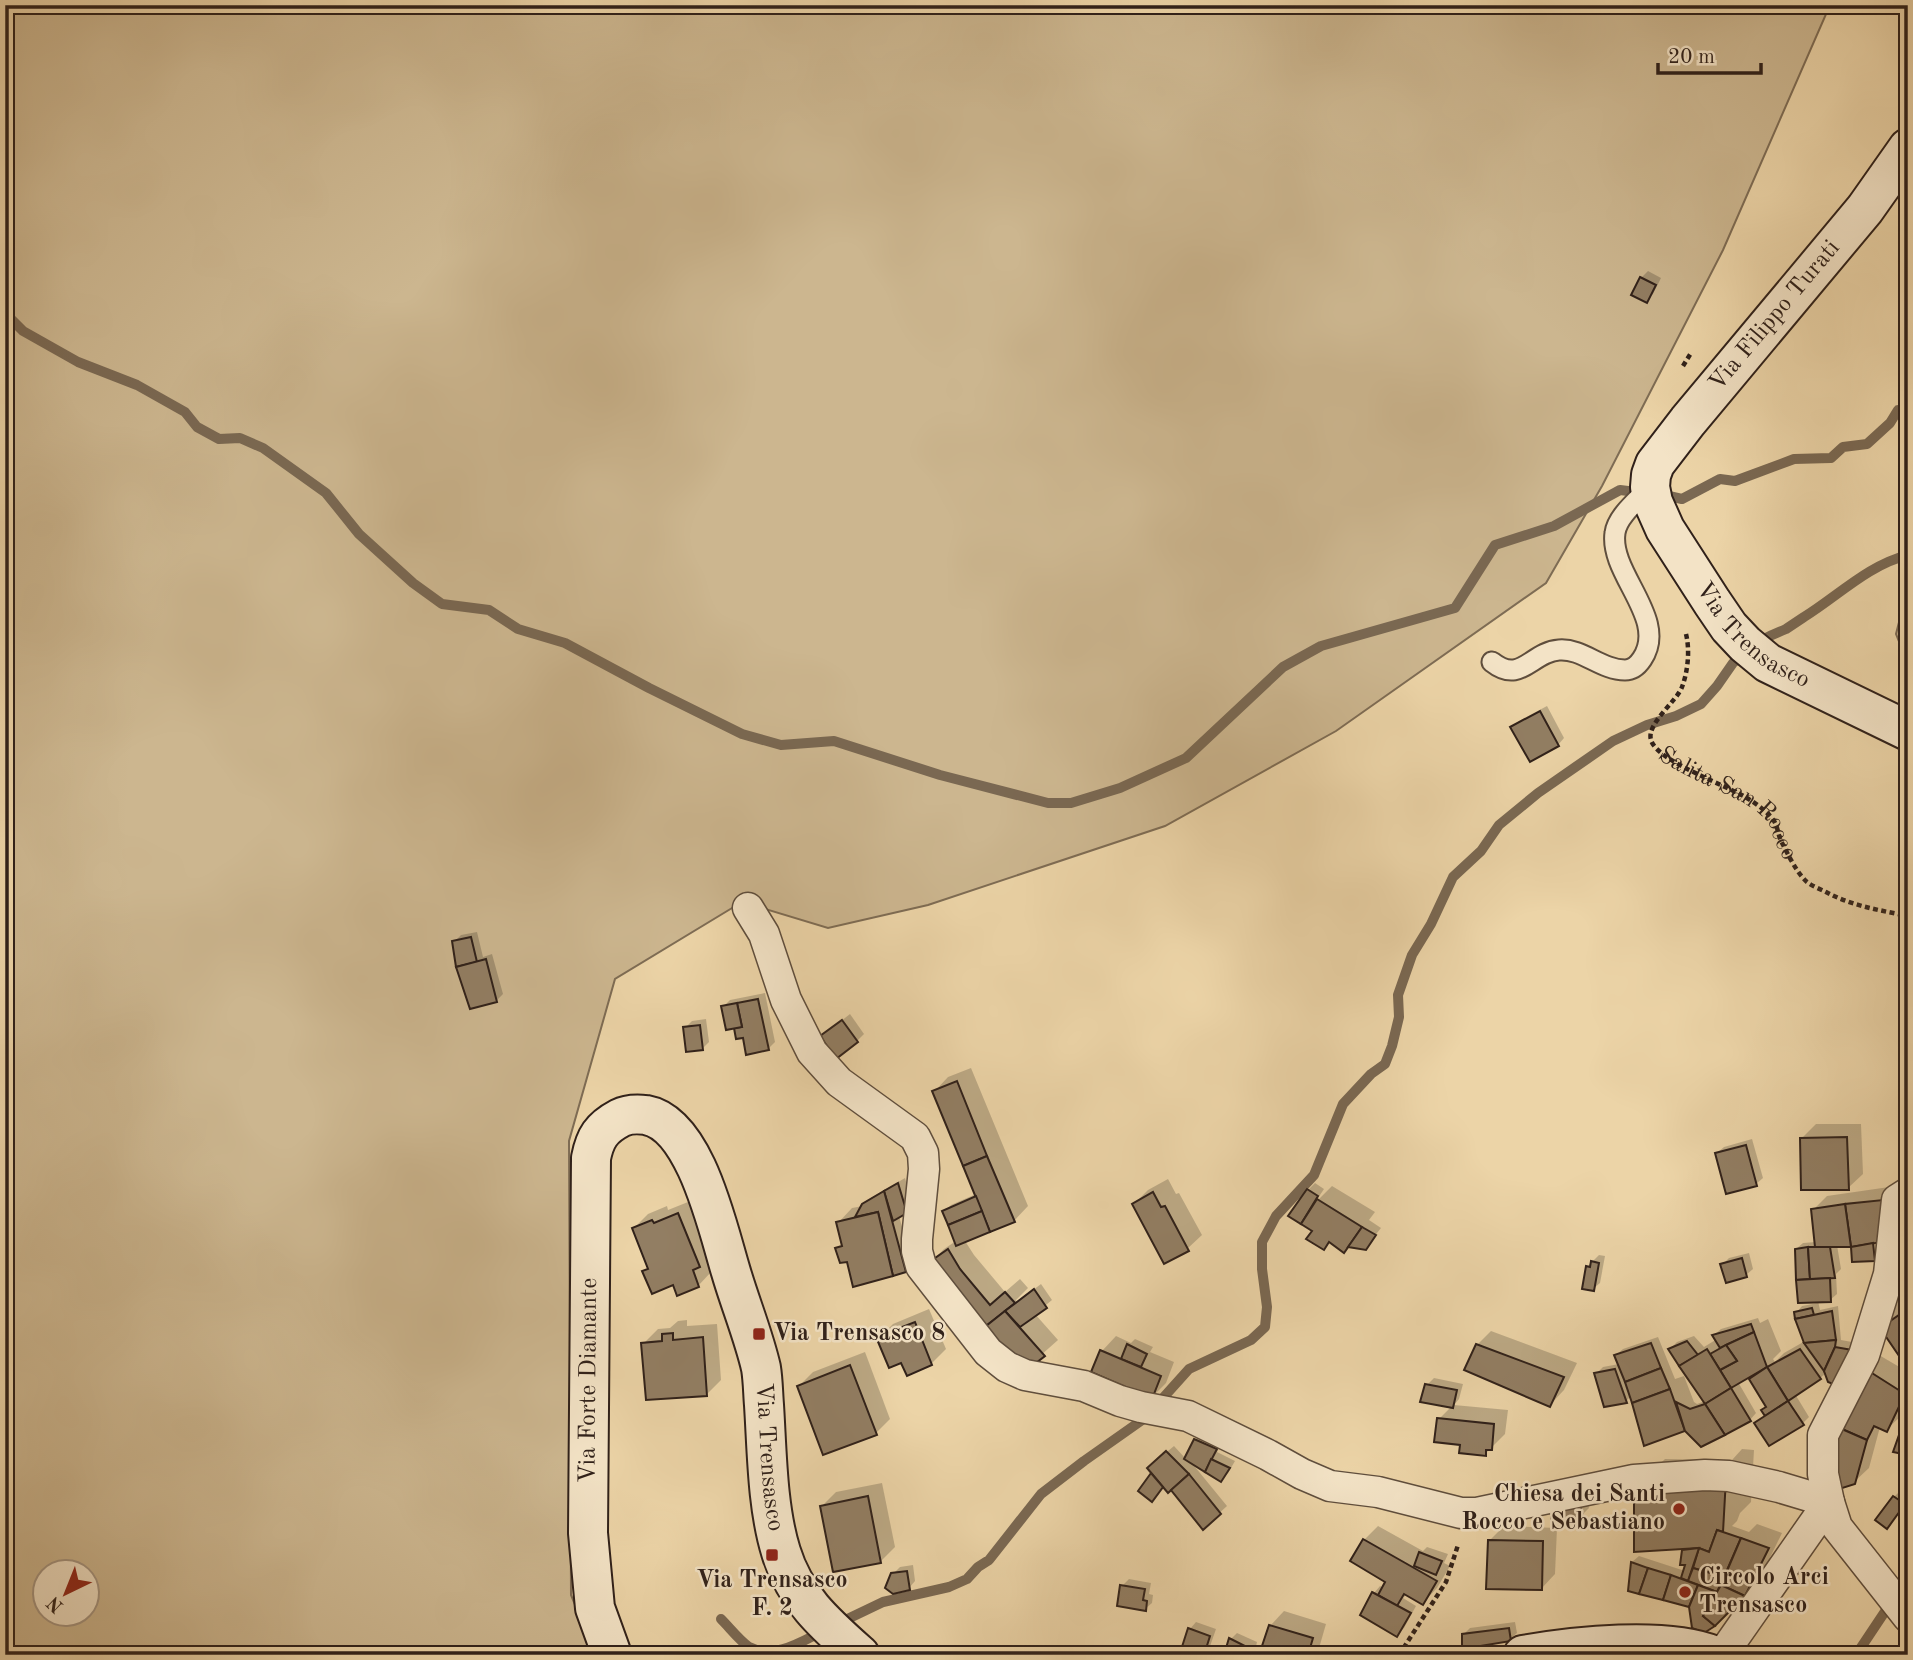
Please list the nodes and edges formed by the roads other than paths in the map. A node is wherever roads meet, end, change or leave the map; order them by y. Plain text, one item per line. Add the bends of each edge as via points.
1 (1908, 148) edge
2 (1641, 497) junction
3 (1492, 662) dead end
4 (1908, 731) edge
5 (748, 908) dead end
6 (624, 1115) joint
7 (1908, 1193) edge
8 (1829, 1502) junction
9 (1908, 1617) edge
10 (612, 1655) edge
11 (860, 1655) edge
12 (1523, 1655) edge
13 (1713, 1655) edge
14 (1722, 1655) edge

1 - 2 main road, Via Filippo Turati via 1865,209 1688,421 1656,464
2 - 3 lane via 1621,519 1615,542 1646,620 1648,648 1642,660 1625,670 1557,650 1516,670 1507,671
2 - 4 main road, Via Trensasco via 1653,502 1665,529 1718,611 1745,644 1768,663
5 - 8 street via 764,934 786,1000 812,1052 839,1082 915,1137 924,1168 917,1239 921,1266 988,1352 1007,1367 1084,1386 1141,1407 1188,1416 1330,1486 1378,1492 1461,1513 1634,1480 1705,1475 1729,1476
6 - 10 main road, Via Forte Diamante via 603,1130 594,1142 591,1158 588,1533 595,1608
6 - 11 main road, Via Trensasco via 652,1116 664,1124 684,1143 701,1176 761,1369 773,1520 781,1552 810,1607
7 - 8 street via 1897,1200 1889,1274 1864,1355 1823,1436
8 - 9 street via 1837,1527
8 - 14 street
12 - 13 main road via 1662,1645

